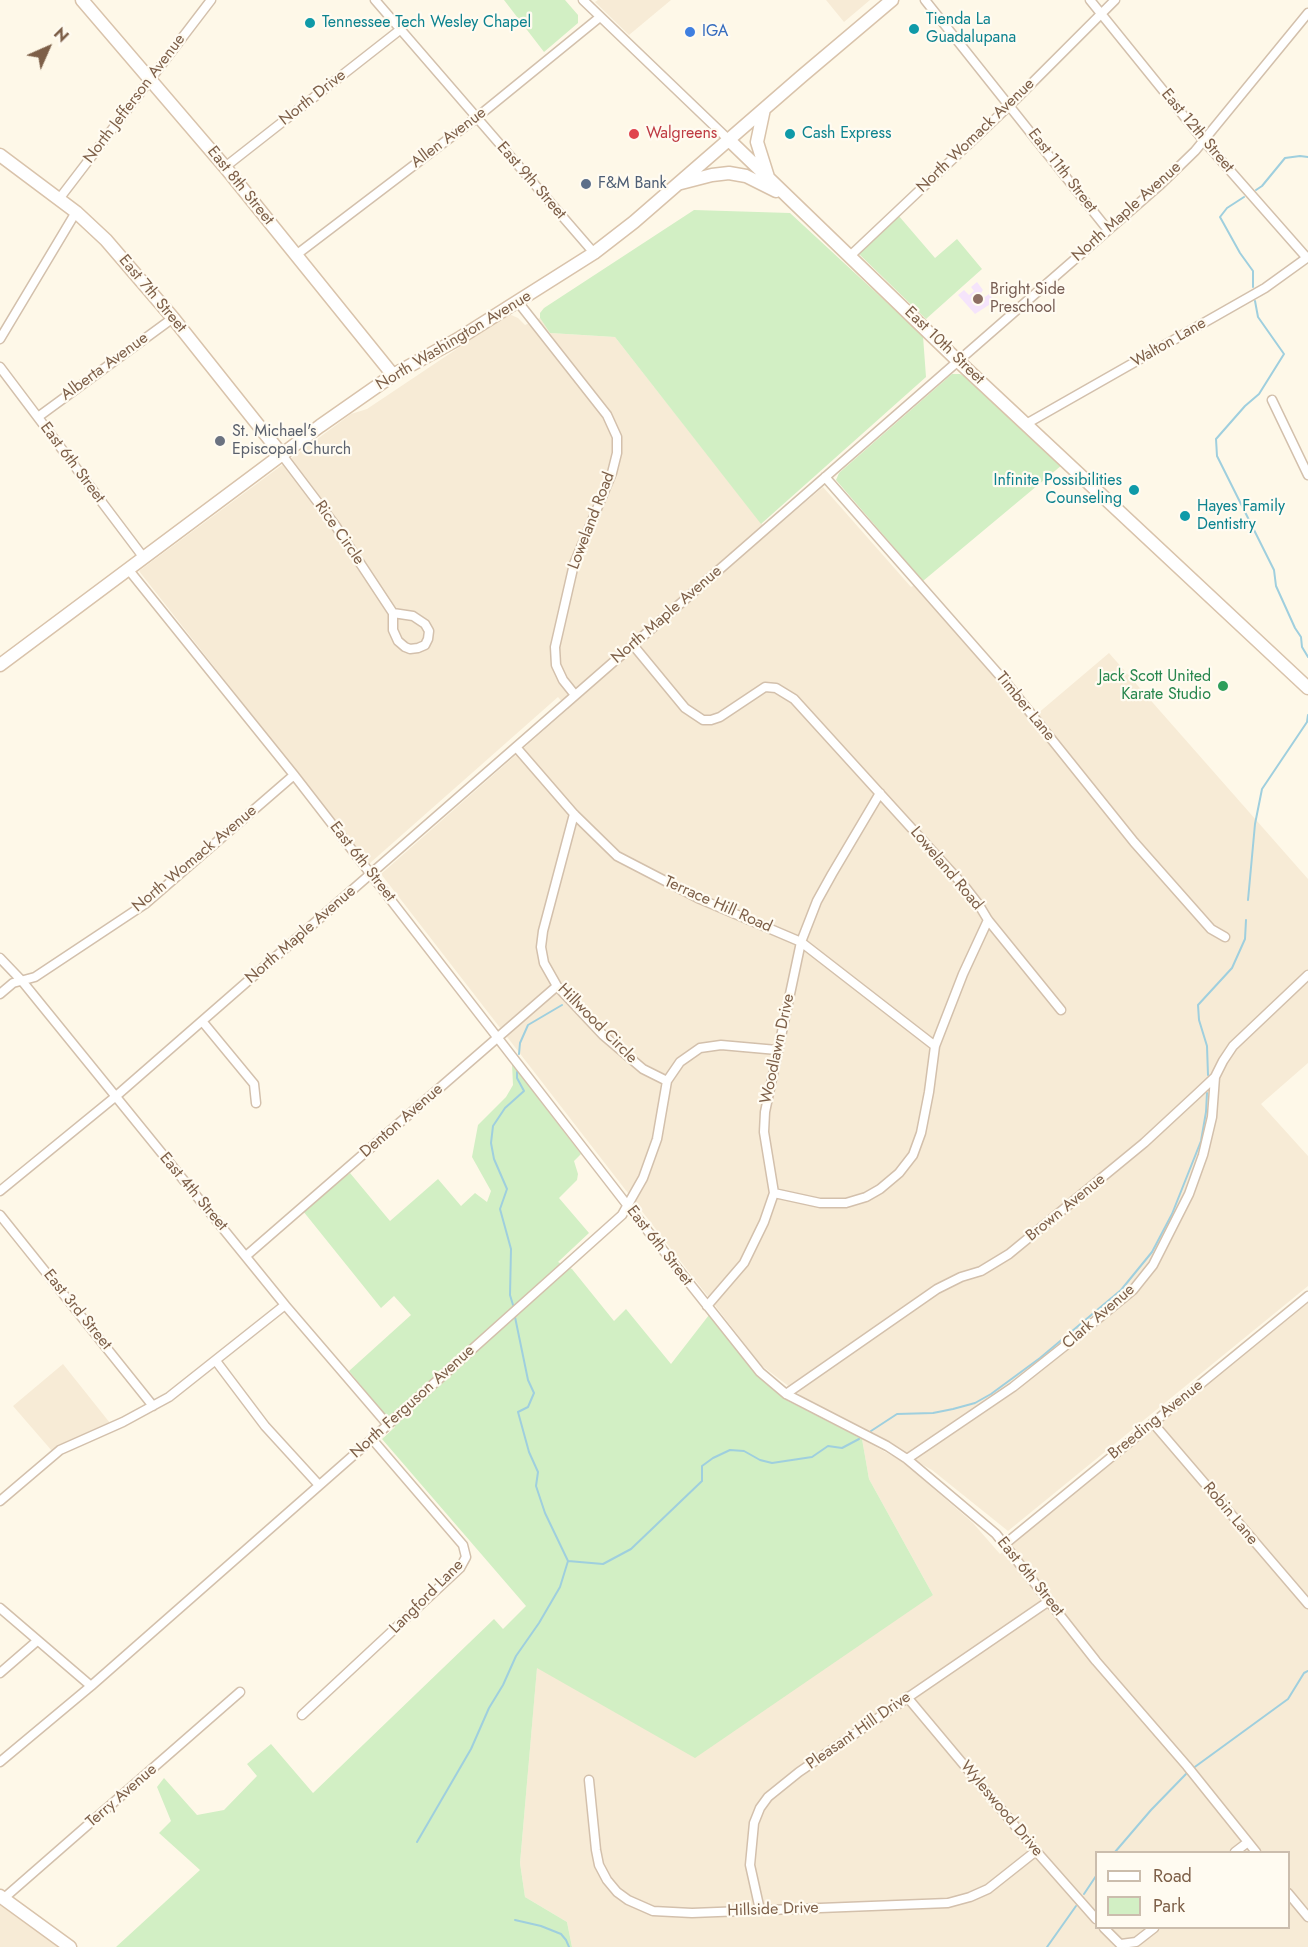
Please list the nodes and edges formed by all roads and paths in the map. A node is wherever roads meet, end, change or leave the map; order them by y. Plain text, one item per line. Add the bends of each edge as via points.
1 (82, 0) edge
2 (211, 0) edge
3 (375, 0) edge
4 (583, 0) edge
5 (892, 0) edge
6 (925, 0) edge
7 (1090, 0) edge
8 (1115, 0) edge
9 (1100, 13) junction
10 (1308, 13) edge
11 (600, 17) junction
12 (401, 29) junction
13 (150, 79) junction
14 (1010, 105) junction
15 (764, 109) junction
16 (476, 118) junction
17 (729, 141) junction
18 (1204, 141) junction
19 (0, 154) edge
20 (225, 167) junction
21 (768, 179) junction
22 (677, 185) junction
23 (789, 198) junction
24 (59, 199) junction
25 (76, 213) junction
26 (1108, 230) junction
27 (594, 253) junction
28 (296, 255) junction
29 (850, 256) junction
30 (1307, 258) edge
31 (518, 302) junction
32 (173, 318) junction
33 (0, 339) edge
34 (957, 360) junction
35 (0, 368) edge
36 (393, 375) junction
37 (1272, 400) dead end
38 (38, 417) junction
39 (1026, 424) junction
40 (282, 454) junction
41 (1308, 475) edge
42 (825, 477) junction
43 (144, 558) junction
44 (128, 569) junction
45 (393, 613) junction
46 (633, 645) junction
47 (0, 665) edge
48 (1308, 688) edge
49 (575, 694) junction
50 (516, 747) junction
51 (294, 775) junction
52 (880, 793) junction
53 (574, 814) junction
54 (371, 873) junction
55 (988, 920) junction
56 (1225, 937) dead end
57 (801, 942) junction
58 (0, 958) edge
59 (1308, 975) edge
60 (22, 981) junction
61 (557, 986) junction
62 (0, 994) edge
63 (1061, 1010) dead end
64 (201, 1021) junction
65 (498, 1037) junction
66 (935, 1046) junction
67 (777, 1050) junction
68 (1215, 1077) junction
69 (666, 1082) junction
70 (115, 1097) junction
71 (256, 1103) dead end
72 (0, 1191) edge
73 (774, 1193) junction
74 (628, 1206) junction
75 (0, 1215) edge
76 (246, 1256) junction
77 (1306, 1301) edge
78 (285, 1305) junction
79 (707, 1306) junction
80 (216, 1361) junction
81 (786, 1394) junction
82 (153, 1406) junction
83 (1152, 1423) junction
84 (388, 1425) junction
85 (372, 1439) junction
86 (907, 1459) junction
87 (318, 1484) junction
88 (0, 1501) edge
89 (1005, 1544) junction
90 (1049, 1601) junction
91 (1308, 1604) edge
92 (0, 1608) edge
93 (37, 1641) junction
94 (0, 1673) edge
95 (91, 1686) junction
96 (240, 1692) dead end
97 (907, 1697) junction
98 (302, 1715) dead end
99 (0, 1762) edge
100 (589, 1780) dead end
101 (1248, 1842) junction
102 (1036, 1851) junction
103 (1236, 1851) edge
104 (1255, 1851) edge
105 (1290, 1895) edge
106 (2, 1898) edge
107 (760, 1910) junction
108 (1095, 1917) edge
109 (1308, 1917) edge
110 (1105, 1929) edge
111 (1153, 1929) edge
112 (1122, 1945) edge
113 (70, 1947) edge

1 - 13 main road, East 8th Street
2 - 13 street, North Jefferson Avenue
3 - 12 street, East 9th Street
4 - 11 street, East 10th Street
5 - 15 main road, North Washington Avenue
6 - 14 street, East 11th Street
7 - 9 street, East 12th Street
8 - 9 street, North Womack Avenue
9 - 14 street, North Womack Avenue
9 - 18 street, East 12th Street
10 - 18 street, North Maple Avenue
11 - 16 street, Allen Avenue
11 - 17 street, East 10th Street
12 - 16 street, East 9th Street
12 - 20 street, North Drive
13 - 20 main road, East 8th Street
13 - 24 street, North Jefferson Avenue
14 - 26 street, East 11th Street
14 - 29 street, North Womack Avenue
15 - 17 main road, North Washington Avenue
15 - 21 main road via 757,142
16 - 27 street, East 9th Street
16 - 28 street, Allen Avenue
17 - 21 main road, East 10th Street
17 - 22 main road, North Washington Avenue
18 - 26 street, North Maple Avenue
18 - 30 street, East 12th Street
19 - 24 main road, East 7th Street
20 - 28 main road, East 8th Street
21 - 23 main road, East 10th Street
22 - 23 main road via 729,173 746,176
22 - 27 main road, North Washington Avenue
23 - 29 main road, East 10th Street
24 - 25 main road, East 7th Street
25 - 32 main road, East 7th Street via 106,240
25 - 33 street
26 - 34 street, North Maple Avenue
27 - 31 main road, North Washington Avenue
28 - 36 main road, East 8th Street
29 - 34 main road, East 10th Street
30 - 39 street, Walton Lane via 1265,288
31 - 36 main road, North Washington Avenue
31 - 49 street, Loweland Road via 607,415 617,437 612,473 574,564 555,647 556,665
32 - 38 street, Alberta Avenue
32 - 40 main road, East 7th Street
34 - 39 main road, East 10th Street
34 - 42 street, North Maple Avenue
35 - 38 street, East 6th Street
36 - 40 main road, North Washington Avenue
37 - 41 street
38 - 43 street, East 6th Street
39 - 48 main road, East 10th Street
40 - 43 main road, North Washington Avenue
40 - 45 street, Rice Circle
42 - 46 street, North Maple Avenue
42 - 56 street, Timber Lane via 1008,685 1210,929
43 - 44 main road, North Washington Avenue
44 - 47 main road, North Washington Avenue
44 - 51 street, East 6th Street
45 - 45 street, Rice Circle via 398,641 410,649 425,645 429,631 425,624 413,616
46 - 49 street, North Maple Avenue
46 - 52 street, Loweland Road via 685,708 703,720 720,717 765,687 786,693
49 - 50 street, North Maple Avenue
50 - 53 street, Terrace Hill Road
50 - 54 street, North Maple Avenue
51 - 54 street, East 6th Street
51 - 60 street, North Womack Avenue via 145,904 35,977
52 - 55 street, Loweland Road via 965,887
52 - 57 street, Woodlawn Drive via 822,892
53 - 57 street, Terrace Hill Road via 617,856 634,866
53 - 61 street, Hillwood Circle via 541,947 544,963
54 - 64 street, North Maple Avenue
54 - 65 street, East 6th Street
55 - 63 street
55 - 66 street, Loweland Road
57 - 66 street, Terrace Hill Road
57 - 67 street, Woodlawn Drive
58 - 60 street, East 4th Street
59 - 68 street, Brown Avenue via 1233,1046
60 - 62 street, North Womack Avenue
60 - 70 street, East 4th Street
61 - 65 street, Denton Avenue
61 - 69 street, Hillwood Circle via 603,1035 643,1069
64 - 70 street, North Maple Avenue
64 - 71 street via 254,1084
65 - 74 street, East 6th Street
65 - 76 street, Denton Avenue
66 - 73 street, Loweland Road via 917,1144 899,1173 866,1197 846,1203 820,1203
67 - 69 street, North Ferguson Avenue via 721,1045 700,1048 680,1062
67 - 73 street, Woodlawn Drive via 764,1132
68 - 81 street, Brown Avenue via 1144,1143 1009,1254 938,1289
68 - 86 street, Clark Avenue via 1212,1117 1203,1155 1189,1194 1153,1265 1114,1306 1013,1387
69 - 74 street, North Ferguson Avenue via 657,1139
70 - 72 street, North Maple Avenue
70 - 76 street, East 4th Street
73 - 79 street, Woodlawn Drive via 744,1263
74 - 79 street, East 6th Street
74 - 84 street, North Ferguson Avenue
75 - 82 street, East 3rd Street
76 - 78 street, East 4th Street
77 - 83 street, Breeding Avenue
78 - 80 street
78 - 84 street, East 4th Street
79 - 81 street, East 6th Street via 760,1372
80 - 82 street
80 - 87 street via 265,1426
81 - 86 street, East 6th Street
82 - 88 street via 60,1450
83 - 89 street, Breeding Avenue
83 - 91 street, Robin Lane
84 - 85 street, North Ferguson Avenue
85 - 87 street, North Ferguson Avenue
85 - 98 street, Langford Lane via 463,1545 466,1557 460,1568
86 - 89 street, East 6th Street
87 - 95 street, North Ferguson Avenue
89 - 90 street, East 6th Street
90 - 97 street, Pleasant Hill Drive
90 - 101 street, East 6th Street
92 - 93 street
93 - 94 street
93 - 95 street
95 - 99 street, North Ferguson Avenue
96 - 106 street, Terry Avenue
97 - 102 street, Wyleswood Drive
97 - 107 street, Pleasant Hill Drive via 776,1789 760,1808 754,1823 750,1865
100 - 107 street, Hillside Drive via 599,1864 607,1880 628,1900 653,1911
101 - 103 street
101 - 104 street, East 6th Street
102 - 107 street, Hillside Drive via 988,1889 948,1903
102 - 108 street, Wyleswood Drive
105 - 109 street
106 - 113 main road
110 - 112 street
111 - 112 street via 1136,1942

